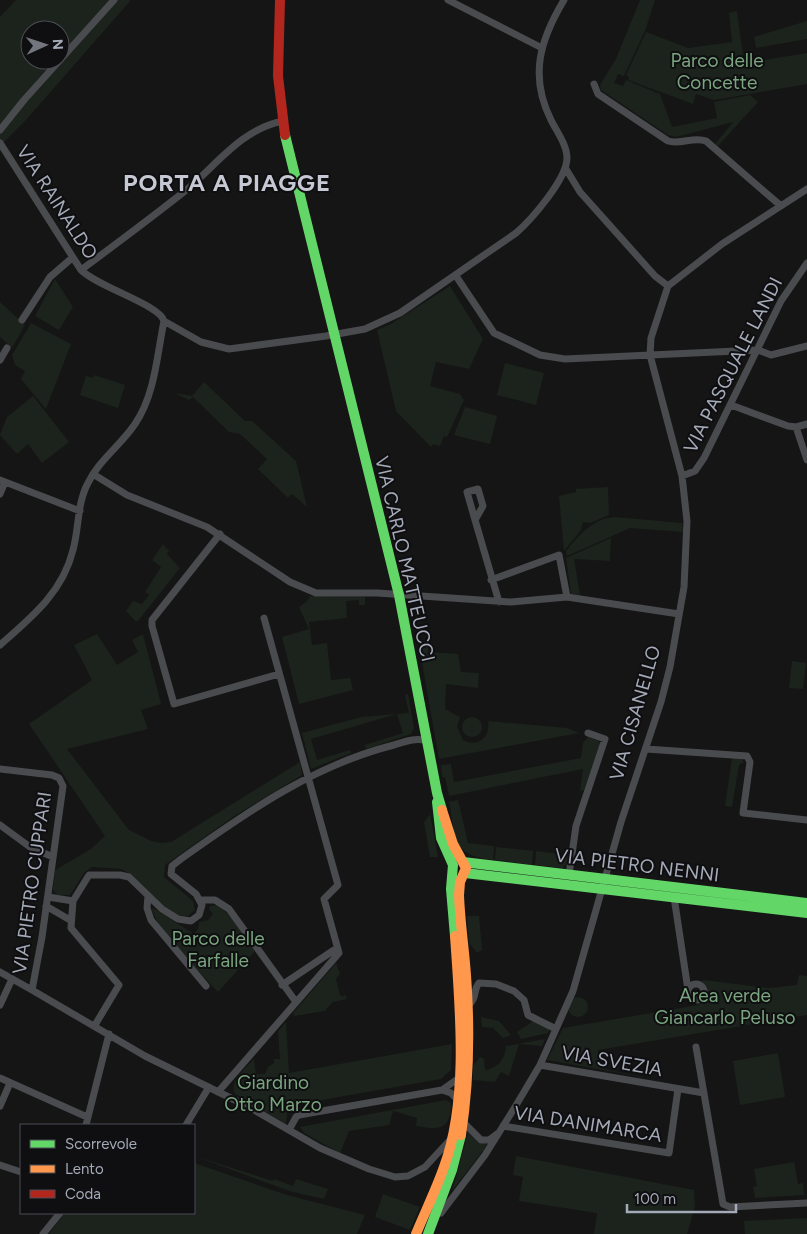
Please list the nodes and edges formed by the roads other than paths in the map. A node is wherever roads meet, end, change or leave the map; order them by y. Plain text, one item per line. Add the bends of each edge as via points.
1 (114, 0) edge
2 (275, 0) edge
3 (280, 0) edge
4 (448, 0) edge
5 (564, 0) edge
6 (278, 14) junction
7 (542, 48) junction
8 (594, 84) dead end
9 (283, 122) junction
10 (0, 130) edge
11 (0, 143) edge
12 (566, 169) junction
13 (807, 189) edge
14 (781, 206) junction
15 (72, 258) junction
16 (807, 263) edge
17 (82, 270) junction
18 (456, 276) junction
19 (668, 286) junction
20 (22, 320) dead end
21 (164, 322) junction
22 (334, 335) junction
23 (807, 346) edge
24 (6, 348) dead end
25 (758, 350) junction
26 (650, 355) junction
27 (0, 360) edge
28 (731, 405) junction
29 (807, 424) edge
30 (796, 428) junction
31 (807, 460) edge
32 (93, 474) junction
33 (682, 476) junction
34 (3, 481) edge
35 (0, 494) edge
36 (80, 511) junction
37 (475, 520) dead end
38 (220, 534) junction
39 (491, 580) junction
40 (399, 595) junction
41 (567, 598) junction
42 (499, 602) junction
43 (679, 614) junction
44 (264, 618) dead end
45 (0, 645) edge
46 (279, 674) junction
47 (588, 733) dead end
48 (427, 741) junction
49 (646, 749) junction
50 (0, 769) edge
51 (308, 777) junction
52 (807, 820) edge
53 (0, 825) edge
54 (53, 857) junction
55 (460, 868) junction
56 (569, 875) junction
57 (603, 884) junction
58 (148, 896) junction
59 (48, 897) junction
60 (674, 897) junction
61 (200, 900) junction
62 (73, 901) junction
63 (807, 903) edge
64 (46, 906) junction
65 (807, 913) edge
66 (70, 920) junction
67 (337, 948) junction
68 (0, 972) edge
69 (12, 979) junction
70 (282, 985) junction
71 (206, 986) dead end
72 (32, 990) junction
73 (688, 990) dead end
74 (296, 1002) junction
75 (0, 1005) edge
76 (467, 1007) junction
77 (95, 1025) junction
78 (556, 1029) junction
79 (109, 1034) junction
80 (696, 1047) dead end
81 (540, 1065) junction
82 (0, 1078) edge
83 (459, 1078) junction
84 (10, 1083) junction
85 (209, 1087) junction
86 (678, 1089) junction
87 (442, 1090) junction
88 (218, 1092) junction
89 (704, 1093) junction
90 (459, 1101) junction
91 (0, 1106) edge
92 (88, 1117) junction
93 (460, 1121) junction
94 (86, 1124) edge
95 (187, 1124) edge
96 (501, 1129) junction
97 (289, 1130) junction
98 (453, 1137) junction
99 (669, 1153) joint
100 (0, 1165) edge
101 (20, 1172) edge
102 (807, 1203) edge
103 (59, 1214) edge
104 (429, 1232) edge
105 (44, 1234) edge
106 (416, 1234) edge

1 - 10 street
2 - 6 main road
3 - 6 main road
4 - 7 street
5 - 7 street
6 - 9 main road, VIA CARLO MATTEUCCI via 278,76
7 - 12 street via 539,89 566,152
8 - 14 street via 598,94 664,139 674,143 706,141
9 - 17 street via 263,127 243,138 190,187
9 - 22 main road, VIA CARLO MATTEUCCI
11 - 15 street, VIA RAINALDO
12 - 18 street, VIA RAINALDO via 524,226
12 - 19 street via 577,188 655,276
13 - 14 street
14 - 19 street via 722,244
15 - 17 street, VIA RAINALDO
15 - 20 street via 50,277
16 - 25 street, VIA PASQUALE LANDI via 781,301
17 - 21 street, VIA RAINALDO via 97,283 156,310
18 - 22 street, VIA RAINALDO via 372,327
18 - 26 street via 494,333 540,355 556,359
19 - 26 street, VIA CISANELLO via 651,338
21 - 22 street, VIA RAINALDO via 201,342 225,348
21 - 32 street via 150,388 141,413 133,428
22 - 40 main road, VIA CARLO MATTEUCCI
23 - 25 street via 771,355
24 - 27 street
25 - 26 street
25 - 28 street, VIA PASQUALE LANDI
26 - 33 street, VIA CISANELLO
28 - 30 street
28 - 33 street, VIA PASQUALE LANDI via 702,462 693,472
29 - 30 street
30 - 31 street
32 - 36 street via 84,490
32 - 38 street via 127,495
33 - 43 street, VIA CISANELLO via 688,533
34 - 35 street
34 - 36 street
36 - 45 street via 71,558 58,587 33,616
37 - 39 street
38 - 40 street via 290,582 316,592
38 - 46 street via 152,620 174,704
39 - 41 street via 559,555
39 - 42 street
40 - 42 street
40 - 48 main road, VIA CARLO MATTEUCCI
41 - 42 street
41 - 43 street
43 - 49 street, VIA CISANELLO via 670,667
44 - 46 street
46 - 51 street
47 - 56 street via 605,739 575,830
48 - 51 street via 417,739 357,756
48 - 55 main road, VIA CARLO MATTEUCCI via 437,793 440,832
49 - 52 street via 745,755 750,759 743,813
49 - 57 street, VIA CISANELLO
50 - 54 street, VIA PIETRO CUPPARI via 52,774 60,780 63,788
51 - 61 street via 264,802 172,866 172,876
51 - 67 street via 338,885 324,899
53 - 54 street via 30,847
54 - 59 street, VIA PIETRO CUPPARI
55 - 56 main road, VIA PIETRO NENNI
55 - 57 main road, VIA PIETRO NENNI
55 - 76 main road via 459,902
55 - 83 main road, VIA CARLO MATTEUCCI via 451,889 460,990
56 - 57 main road, VIA PIETRO NENNI
57 - 60 main road, VIA PIETRO NENNI
57 - 63 main road, VIA PIETRO NENNI
57 - 78 street, VIA CISANELLO via 578,977
58 - 61 street via 174,918 186,922 199,915
58 - 62 street via 129,877 92,873
58 - 71 street via 151,920
59 - 62 street
59 - 64 street, VIA PIETRO CUPPARI
60 - 65 main road, VIA PIETRO NENNI
60 - 73 street
61 - 70 street via 215,900 229,909
62 - 66 street
64 - 66 street
64 - 72 street, VIA PIETRO CUPPARI
66 - 77 street via 73,931 119,985
67 - 70 street
67 - 74 street via 338,952
68 - 69 street
69 - 72 street
69 - 75 street
70 - 74 street
72 - 77 street, VIA PIETRO CUPPARI
74 - 88 street
76 - 78 street via 475,998 479,983 496,984 514,991 525,1002 528,1015
76 - 93 main road via 468,1075
77 - 79 street, VIA PIETRO CUPPARI
78 - 81 street, VIA CISANELLO
79 - 85 street, VIA PIETRO CUPPARI
79 - 92 street
80 - 89 street
81 - 86 street, VIA SVEZIA
81 - 96 street, VIA CISANELLO
82 - 84 street
83 - 87 street
83 - 90 main road, VIA CARLO MATTEUCCI
84 - 91 street
84 - 92 street
85 - 88 street, VIA PIETRO CUPPARI
85 - 95 street
86 - 89 street, VIA SVEZIA
86 - 99 street, VIA SVEZIA
87 - 90 street
87 - 97 street via 299,1115
88 - 97 street, VIA PIETRO CUPPARI
89 - 102 street via 723,1204 730,1207
90 - 93 main road, VIA CARLO MATTEUCCI
92 - 94 street
93 - 96 street via 481,1140 490,1139
93 - 98 main road
93 - 104 main road, VIA CISANELLO via 450,1179
96 - 99 street, VIA DANIMARCA
96 - 104 street, VIA CISANELLO
97 - 98 street, VIA PIETRO CUPPARI via 337,1157 382,1174 401,1177 425,1167
98 - 106 main road via 441,1179
100 - 101 street
103 - 105 street

